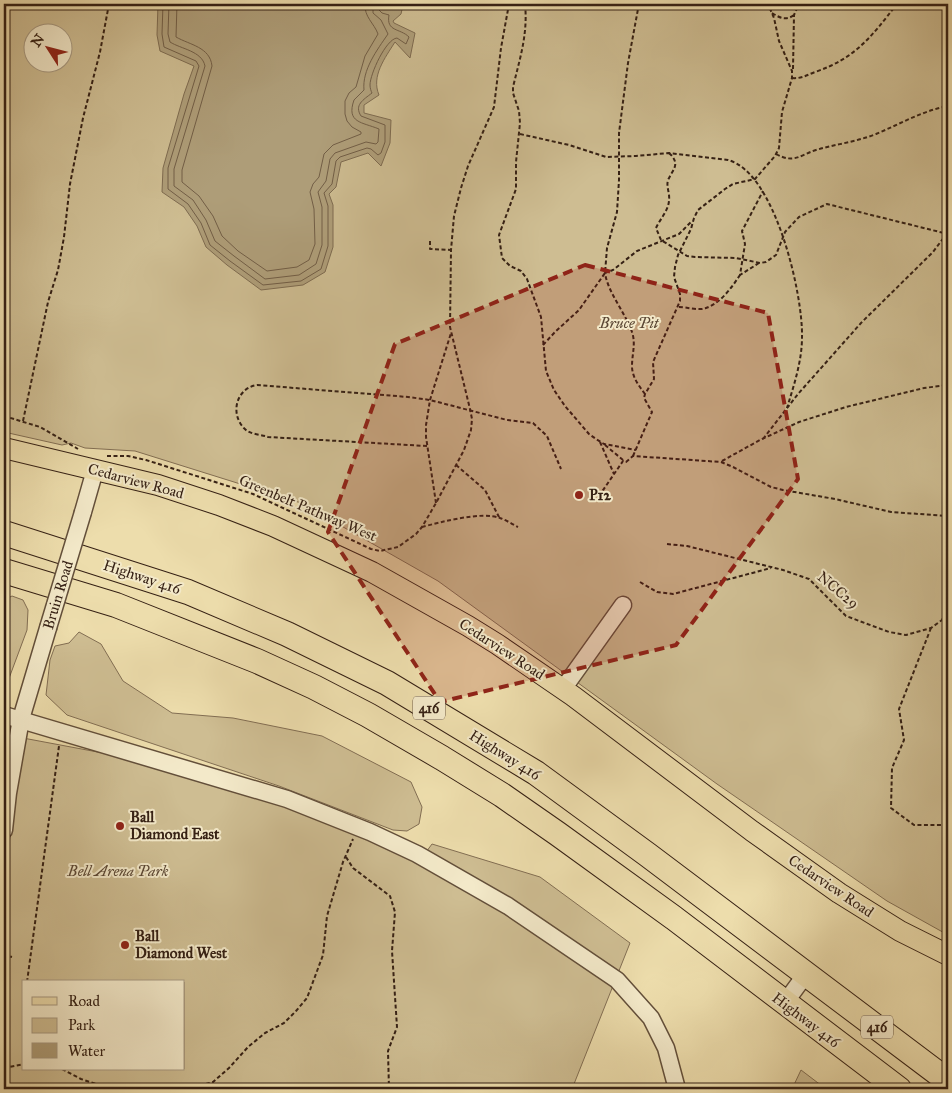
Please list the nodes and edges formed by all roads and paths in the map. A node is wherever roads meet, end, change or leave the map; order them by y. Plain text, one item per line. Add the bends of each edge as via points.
1 (109, 4) edge
2 (509, 4) edge
3 (525, 4) edge
4 (637, 4) edge
5 (768, 4) edge
6 (799, 4) edge
7 (804, 4) edge
8 (898, 4) edge
9 (797, 8) junction
10 (772, 13) junction
11 (794, 15) junction
12 (792, 71) junction
13 (792, 78) junction
14 (948, 106) edge
15 (519, 134) junction
16 (670, 152) junction
17 (776, 154) junction
18 (619, 156) junction
19 (754, 179) junction
20 (764, 191) junction
21 (694, 219) junction
22 (948, 233) edge
23 (783, 238) junction
24 (662, 240) junction
25 (430, 241) dead end
26 (451, 250) junction
27 (680, 252) junction
28 (742, 259) junction
29 (759, 263) junction
30 (605, 273) junction
31 (740, 275) junction
32 (678, 307) junction
33 (451, 332) junction
34 (543, 345) junction
35 (948, 385) edge
36 (645, 394) junction
37 (430, 400) junction
38 (787, 408) junction
39 (470, 409) junction
40 (4, 416) edge
41 (23, 421) junction
42 (763, 439) junction
43 (602, 443) junction
44 (427, 446) junction
45 (4, 448) edge
46 (78, 449) dead end
47 (636, 450) junction
48 (633, 456) junction
49 (623, 460) junction
50 (721, 462) junction
51 (101, 463) junction
52 (456, 465) junction
53 (561, 469) dead end
54 (614, 474) junction
55 (599, 496) dead end
56 (436, 503) junction
57 (948, 516) edge
58 (499, 517) junction
59 (422, 527) junction
60 (518, 528) dead end
61 (4, 533) edge
62 (667, 544) dead end
63 (773, 568) junction
64 (4, 571) edge
65 (640, 582) dead end
66 (948, 600) edge
67 (623, 605) dead end
68 (931, 628) junction
69 (563, 689) junction
70 (4, 715) edge
71 (21, 719) junction
72 (62, 731) junction
73 (948, 825) edge
74 (358, 827) junction
75 (4, 830) edge
76 (346, 856) junction
77 (4, 955) edge
78 (948, 956) edge
79 (12, 957) dead end
80 (806, 974) junction
81 (27, 980) edge
82 (784, 1004) junction
83 (22, 1064) edge
84 (4, 1068) edge
85 (64, 1070) edge
86 (948, 1081) edge
87 (111, 1089) edge
88 (188, 1089) edge
89 (389, 1089) edge
90 (677, 1089) edge
91 (899, 1089) edge

1 - 41 path via 70,184 58,270 48,302
2 - 26 path, Greenbelt Pathway West via 494,107 461,188
3 - 15 path via 524,45 513,87 519,111
4 - 18 path via 619,133
5 - 10 path
6 - 9 path
7 - 9 path
8 - 13 path via 866,42 846,58 826,69
9 - 11 path
10 - 11 path via 783,19
10 - 12 path via 779,41
11 - 12 path
12 - 13 path
13 - 17 path via 782,112 780,148
14 - 17 path via 932,109 852,142 814,150 800,158 790,159
15 - 18 path via 606,157
15 - 34 path via 516,189 499,236 502,258 528,279 541,317
16 - 18 path
16 - 19 path via 736,162
16 - 24 path via 675,162 668,182 670,201 656,228
17 - 19 path
18 - 30 path via 617,212 607,248
19 - 20 path
19 - 21 path via 725,189 698,210
20 - 23 path
20 - 28 path via 742,231 745,244
21 - 24 path via 679,234
21 - 27 path
22 - 23 path via 827,204 799,217
22 - 38 path via 861,323
23 - 29 path via 776,255
23 - 38 path via 798,299 802,336 798,371
24 - 27 path
24 - 30 path via 637,251
25 - 26 path via 430,249
26 - 33 path, Greenbelt Pathway West
27 - 28 path via 695,257
27 - 32 path via 674,276 680,294
28 - 29 path
28 - 31 path
29 - 31 path
30 - 34 path via 579,310
30 - 36 path via 633,333 632,368
31 - 32 path via 724,296 706,308
32 - 36 path via 653,362 654,379
33 - 37 path
33 - 39 path, Greenbelt Pathway West
34 - 43 path via 546,371 554,390 576,420
35 - 42 path via 846,407 799,422
36 - 47 path via 652,412
37 - 39 path
37 - 44 path
37 - 44 path via 257,385 242,392 236,403 236,412 243,427 268,437
38 - 42 path
39 - 52 path, Greenbelt Pathway West via 471,430
39 - 53 path via 507,420 533,423 547,436
40 - 41 path
41 - 46 path
42 - 50 path
43 - 47 path
43 - 49 path
43 - 54 path
44 - 56 path
45 - 51 main road, Cedarview Road
47 - 48 path
48 - 49 path via 626,462
48 - 50 path
49 - 54 path
50 - 57 path via 770,487 891,512
51 - 59 path, Greenbelt Pathway West via 137,458 253,494 380,551 398,547
51 - 69 main road, Cedarview Road via 273,526 372,572 468,626
51 - 71 street, Bruin Road, bridge
52 - 56 path, Greenbelt Pathway West
52 - 58 path via 485,490
54 - 55 path
56 - 59 path, Greenbelt Pathway West
58 - 59 path via 475,517
58 - 60 path
61 - 80 highway, Highway 416 / 416 via 188,592 286,634 387,683 536,773
62 - 63 path, NCC29
63 - 65 path via 673,594 657,592
63 - 68 path, NCC29 via 809,579 846,616 906,635
64 - 82 highway, Highway 416 / 416 via 116,605 187,633 266,665 368,715 502,795 674,918
66 - 68 path via 942,620
67 - 69 street
68 - 73 path via 899,708 904,740 892,768 891,808 914,826
69 - 78 main road, Cedarview Road via 839,893
70 - 71 street
71 - 72 street
71 - 75 street, Bruin Road
72 - 74 street via 288,799
72 - 81 path
74 - 76 path
74 - 90 street via 417,854 508,906 617,980 651,1018 666,1048
76 - 88 path via 327,916 323,955 307,998 284,1023 248,1047 213,1082
76 - 89 path via 353,868 390,896 395,912 392,951 397,1027 388,1051
77 - 79 path
80 - 82 street
80 - 86 highway, Highway 416 / 416
82 - 91 highway, Highway 416 / 416
83 - 84 path
85 - 87 path

